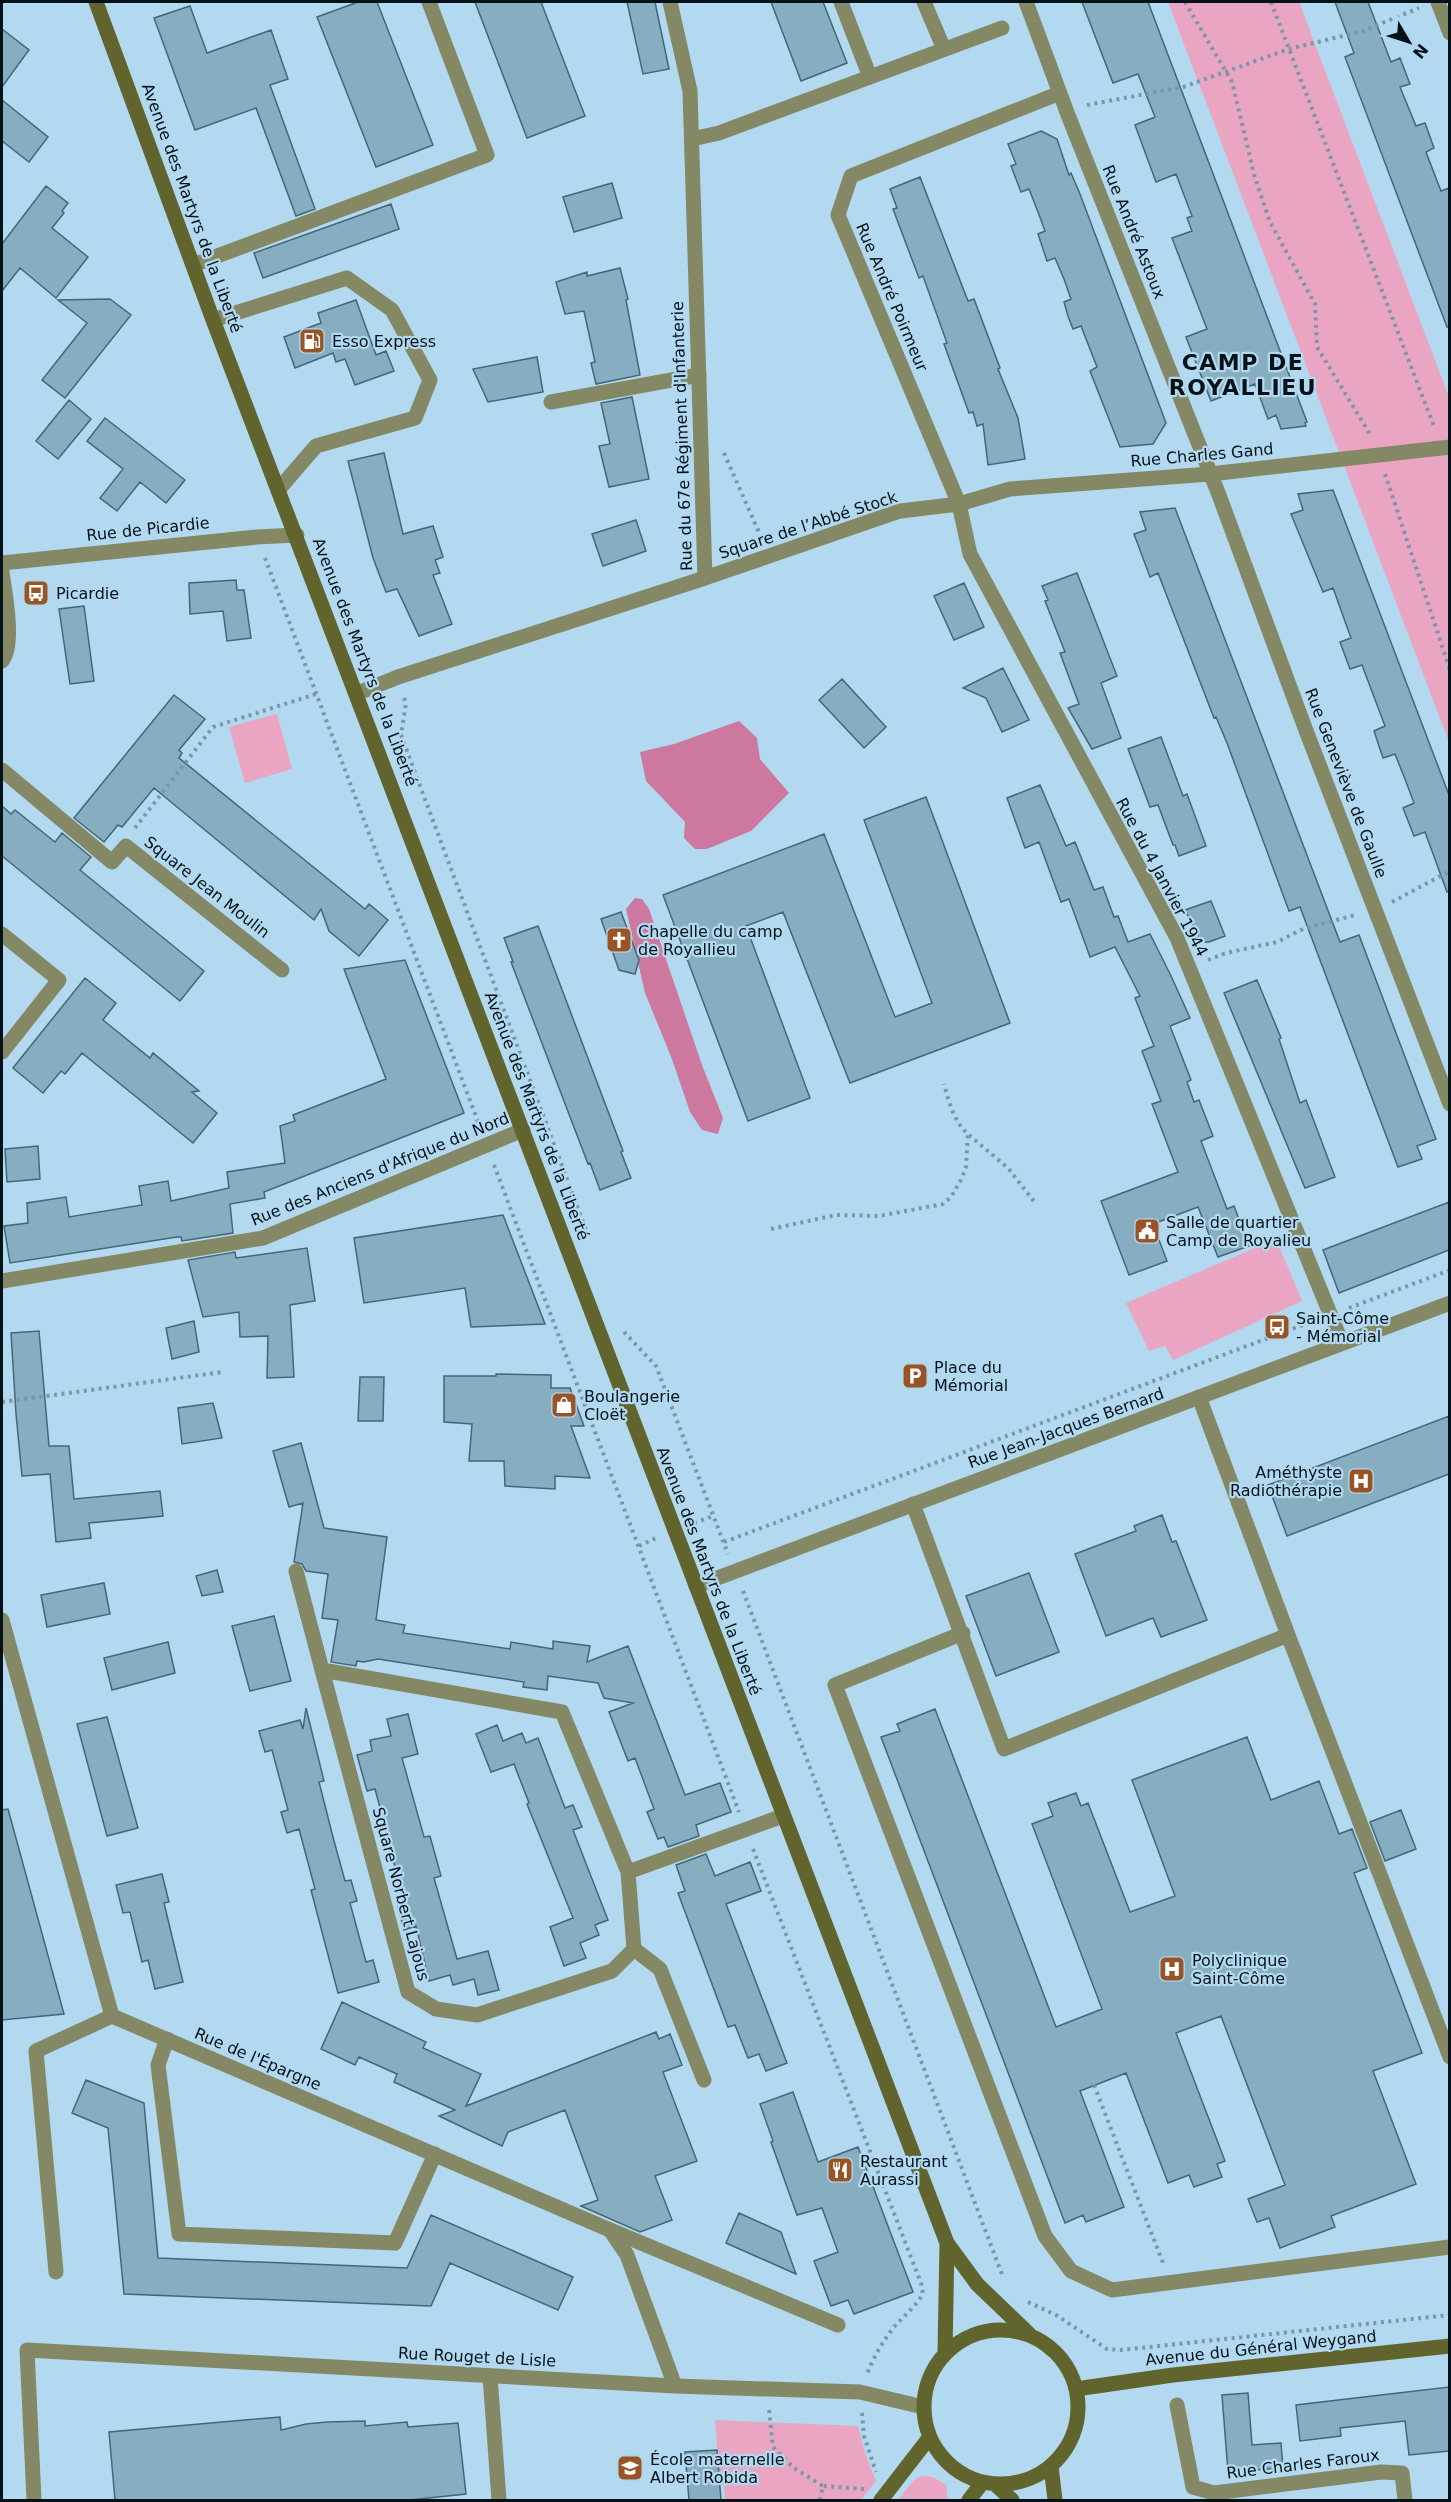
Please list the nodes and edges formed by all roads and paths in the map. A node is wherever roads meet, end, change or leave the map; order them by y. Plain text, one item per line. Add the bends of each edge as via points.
1 (96, 2) edge
2 (429, 2) edge
3 (670, 2) edge
4 (841, 2) edge
5 (924, 2) edge
6 (1026, 2) edge
7 (1185, 2) edge
8 (1271, 2) edge
9 (1431, 4) edge
10 (1002, 28) dead end
11 (1449, 33) edge
12 (944, 49) junction
13 (1289, 49) junction
14 (1226, 72) junction
15 (870, 77) junction
16 (1059, 93) junction
17 (1068, 115) junction
18 (692, 140) junction
19 (193, 265) junction
20 (213, 320) junction
21 (699, 375) junction
22 (551, 402) dead end
23 (1446, 448) edge
24 (723, 450) dead end
25 (1379, 455) junction
26 (1210, 474) junction
27 (279, 489) junction
28 (959, 504) junction
29 (297, 535) junction
30 (257, 537) junction
31 (769, 555) junction
32 (2, 562) edge
33 (2, 572) edge
34 (705, 578) junction
35 (2, 661) edge
36 (1449, 670) edge
37 (398, 677) junction
38 (358, 693) junction
39 (316, 694) junction
40 (2, 770) edge
41 (126, 846) junction
42 (1449, 871) edge
43 (1375, 910) junction
44 (2, 934) edge
45 (1190, 968) junction
46 (282, 970) dead end
47 (2, 1052) edge
48 (944, 1084) dead end
49 (1449, 1104) edge
50 (523, 1130) junction
51 (968, 1134) junction
52 (487, 1145) junction
53 (1036, 1204) dead end
54 (771, 1230) dead end
55 (587, 1233) dead end
56 (1449, 1270) edge
57 (2, 1281) edge
58 (1449, 1303) edge
59 (1330, 1314) junction
60 (621, 1322) dead end
61 (1342, 1343) junction
62 (223, 1372) dead end
63 (1199, 1397) junction
64 (2, 1402) edge
65 (913, 1504) junction
66 (724, 1542) junction
67 (296, 1571) dead end
68 (736, 1571) junction
69 (696, 1586) junction
70 (2, 1620) edge
71 (963, 1633) junction
72 (1288, 1635) junction
73 (322, 1670) junction
74 (783, 1816) junction
75 (745, 1828) junction
76 (628, 1872) junction
77 (634, 1949) junction
78 (112, 2016) junction
79 (167, 2039) junction
80 (1449, 2057) edge
81 (704, 2080) dead end
82 (1094, 2085) dead end
83 (435, 2154) junction
84 (610, 2230) junction
85 (947, 2243) junction
86 (1449, 2247) edge
87 (56, 2272) dead end
88 (1174, 2282) junction
89 (1006, 2286) dead end
90 (1020, 2296) dead end
91 (1028, 2301) junction
92 (1449, 2314) edge
93 (838, 2325) dead end
94 (1029, 2334) junction
95 (1449, 2346) edge
96 (945, 2353) junction
97 (490, 2376) junction
98 (675, 2386) junction
99 (767, 2389) junction
100 (1076, 2389) junction
101 (860, 2392) junction
102 (1177, 2405) dead end
103 (923, 2407) junction
104 (929, 2438) junction
105 (1051, 2466) junction
106 (988, 2483) junction
107 (823, 2486) junction
108 (1262, 2494) edge
109 (884, 2497) edge
110 (34, 2500) edge
111 (499, 2500) edge
112 (820, 2500) edge
113 (969, 2500) edge
114 (1012, 2500) edge
115 (1055, 2500) edge
116 (1405, 2500) edge

1 - 19 street, Avenue des Martyrs de la Liberté
2 - 19 street via 487,155
3 - 18 street, Rue du 67e Régiment d'Infanterie via 690,91
4 - 15 street
5 - 12 street
6 - 16 street, Rue André Astoux
7 - 14 path
8 - 13 path
9 - 11 street
9 - 13 path via 1363,31
10 - 12 street
12 - 15 street
13 - 14 path
13 - 23 path
14 - 17 path via 1183,87 1087,105
14 - 25 path via 1270,222 1315,304 1317,347
15 - 18 street
16 - 17 street, Rue André Astoux
16 - 28 street, Rue André Poirmeur via 850,176 838,214
17 - 26 street, Rue André Astoux
18 - 21 street, Rue du 67e Régiment d'Infanterie
19 - 20 street, Avenue des Martyrs de la Liberté
20 - 27 street, Avenue des Martyrs de la Liberté
20 - 27 street via 347,278 392,310 429,380 415,418 316,446
21 - 22 street
21 - 34 street, Rue du 67e Régiment d'Infanterie
23 - 25 street, Rue Charles Gand
24 - 31 path
25 - 26 street, Rue Charles Gand
25 - 36 path
26 - 28 street, Rue Charles Gand via 1010,489
26 - 43 street, Rue Geneviève de Gaulle
27 - 29 street, Avenue des Martyrs de la Liberté
28 - 31 street, Square de l’Abbé Stock via 900,511
28 - 45 street, Rue du 4 Janvier 1944 via 970,554
29 - 30 street, Rue de Picardie
29 - 38 street, Avenue des Martyrs de la Liberté
30 - 32 street, Rue de Picardie
30 - 39 path
31 - 34 street, Square de l’Abbé Stock
33 - 35 street via 8,627
34 - 37 street, Rue du 67e Régiment d'Infanterie
37 - 38 street, Rue du 67e Régiment d'Infanterie
37 - 55 path via 406,703 401,735
38 - 50 street, Avenue des Martyrs de la Liberté
39 - 41 path via 213,727 137,825
39 - 52 path
40 - 41 street, Square Jean Moulin via 112,862
41 - 46 street, Square Jean Moulin
42 - 43 path
43 - 45 path via 1303,929 1277,942 1226,953
43 - 49 street, Rue Geneviève de Gaulle
44 - 47 street via 59,980
45 - 59 street, Rue du 4 Janvier 1944
48 - 51 path via 952,1111
50 - 52 street, Rue des Anciens d'Afrique du Nord
50 - 69 street, Avenue des Martyrs de la Liberté
51 - 53 path via 1008,1168
51 - 54 path via 966,1167 951,1197 943,1204 879,1216 836,1215
52 - 57 street, Rue des Anciens d'Afrique du Nord via 263,1238
52 - 75 path
56 - 59 path
58 - 61 street, Rue Jean-Jacques Bernard
59 - 61 street, Rue du 4 Janvier 1944
59 - 66 path
60 - 66 path via 625,1333 656,1366
61 - 63 street, Rue Jean-Jacques Bernard
62 - 64 path
63 - 65 street, Rue Jean-Jacques Bernard
63 - 72 street
65 - 68 street, Rue Jean-Jacques Bernard
65 - 71 street
66 - 68 path
67 - 73 street, Square Norbert Lajous
68 - 69 street, Rue Jean-Jacques Bernard
68 - 89 path
69 - 74 street, Avenue des Martyrs de la Liberté
70 - 78 street
71 - 72 street via 1004,1749
71 - 88 street via 835,1685 1045,2236 1071,2271 1112,2290
72 - 80 street
73 - 76 street via 562,1712
73 - 77 street, Square Norbert Lajous via 408,1992 436,2009 477,2015 612,1971
74 - 75 street
74 - 85 street, Avenue des Martyrs de la Liberté
75 - 76 street
75 - 101 path via 921,2283 923,2294 894,2327 871,2363
76 - 77 street
77 - 81 street via 660,1969
78 - 79 street, Rue de l'Épargne
78 - 87 street via 36,2051
79 - 83 street, Rue de l'Épargne
79 - 83 street via 158,2065 179,2234 395,2243
82 - 88 path via 1162,2261
83 - 84 street, Rue de l'Épargne
84 - 93 street, Rue de l'Épargne
84 - 98 street via 627,2255
85 - 94 street, Avenue des Martyrs de la Liberté via 977,2284
85 - 96 street, Avenue des Martyrs de la Liberté
86 - 88 street
90 - 91 path
91 - 92 path via 1107,2349 1121,2350
91 - 94 path
94 - 96 street via 1005,2329 986,2331 968,2337
94 - 100 street via 1047,2344 1066,2364
95 - 100 street, Avenue du Général Weygand
96 - 103 street via 927,2382
97 - 98 street, Rue Rouget de Lisle
97 - 110 street, Rue Rouget de Lisle via 27,2350
97 - 111 street
98 - 99 street, Rue Rouget de Lisle
99 - 101 street, Rue Rouget de Lisle
99 - 107 path via 773,2447 794,2468
100 - 105 street via 1079,2410 1075,2431
101 - 103 street, Rue Rouget de Lisle
101 - 109 path via 864,2436
102 - 108 street, Rue Charles Faroux via 1193,2487 1214,2493
103 - 104 street
104 - 106 street via 945,2462 964,2476
104 - 109 street
105 - 106 street via 1032,2478 1010,2484
105 - 115 street
106 - 113 street
106 - 114 street
107 - 109 path via 874,2490
107 - 112 path
108 - 116 street, Rue Charles Faroux via 1381,2472 1402,2473

